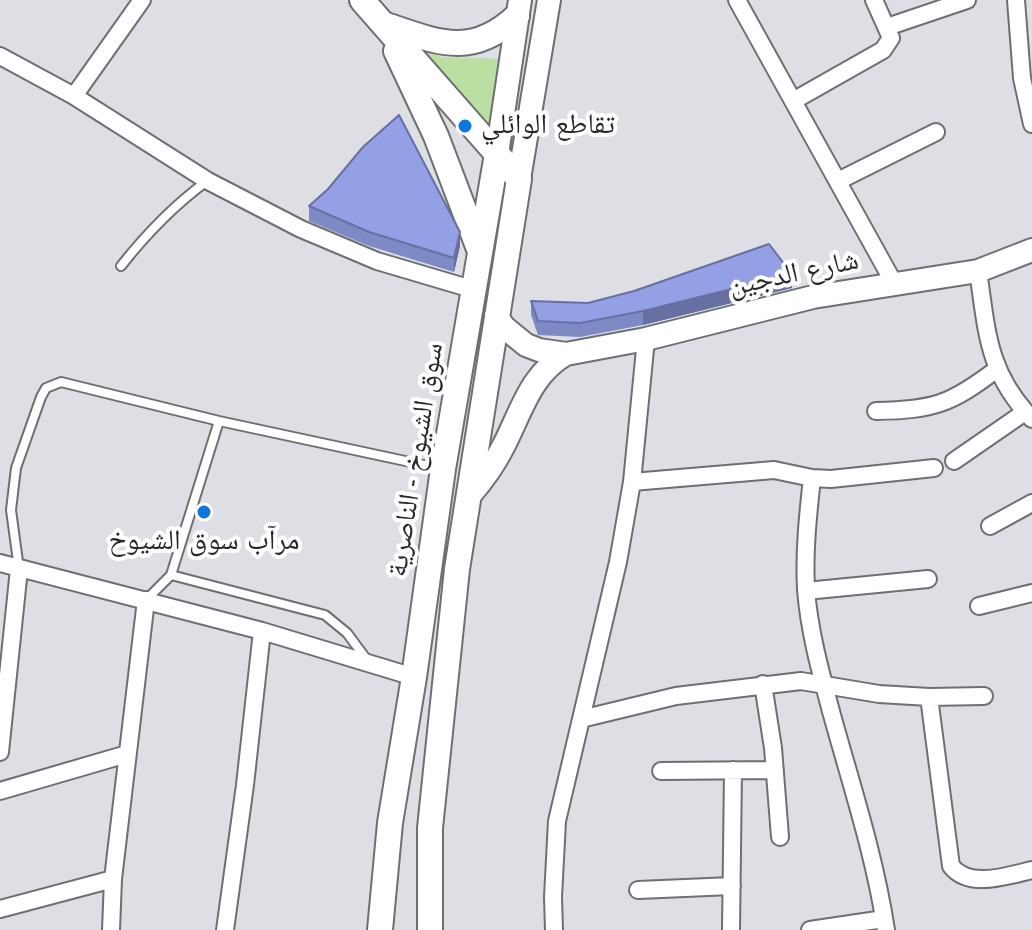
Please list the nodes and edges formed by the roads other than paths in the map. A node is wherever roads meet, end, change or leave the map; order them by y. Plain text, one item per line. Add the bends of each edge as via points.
1 (142, 0) edge
2 (362, 0) edge
3 (549, 0) edge
4 (737, 0) edge
5 (874, 0) edge
6 (967, 0) edge
7 (1020, 1) edge
8 (519, 8) edge
9 (383, 23) junction
10 (887, 27) junction
11 (0, 56) edge
12 (74, 96) junction
13 (793, 101) junction
14 (1032, 124) edge
15 (936, 132) dead end
16 (497, 154) junction
17 (519, 179) junction
18 (208, 181) junction
19 (838, 181) junction
20 (1032, 250) edge
21 (481, 253) junction
22 (121, 266) dead end
23 (978, 271) junction
24 (895, 285) junction
25 (475, 290) junction
26 (496, 316) junction
27 (646, 339) junction
28 (566, 354) junction
29 (997, 369) junction
30 (876, 411) dead end
31 (1028, 415) edge
32 (219, 421) junction
33 (954, 461) dead end
34 (934, 468) dead end
35 (443, 469) junction
36 (812, 478) junction
37 (632, 482) junction
38 (470, 495) junction
39 (1032, 503) edge
40 (990, 526) dead end
41 (0, 563) edge
42 (19, 569) junction
43 (171, 575) junction
44 (928, 579) dead end
45 (806, 591) junction
46 (1032, 593) edge
47 (146, 600) junction
48 (979, 606) dead end
49 (262, 631) junction
50 (370, 664) junction
51 (414, 677) junction
52 (824, 683) junction
53 (763, 684) junction
54 (984, 696) dead end
55 (929, 697) junction
56 (581, 719) junction
57 (0, 752) edge
58 (127, 754) junction
59 (733, 770) junction
60 (775, 770) junction
61 (661, 771) dead end
62 (0, 791) edge
63 (390, 823) junction
64 (430, 828) junction
65 (780, 837) dead end
66 (1032, 870) edge
67 (113, 879) junction
68 (732, 886) junction
69 (638, 890) dead end
70 (0, 909) edge
71 (885, 924) edge
72 (111, 930) edge
73 (225, 930) edge
74 (380, 930) edge
75 (430, 930) edge
76 (554, 930) edge
77 (731, 930) edge
78 (810, 930) edge

1 - 12 street
2 - 9 main road
3 - 17 street, سوق الشيوخ - الناصرية
4 - 13 street
5 - 10 street
6 - 10 street
7 - 14 street via 1022,78
8 - 9 main road via 500,31 456,44
8 - 16 street, سوق الشيوخ - الناصرية
9 - 16 main road
9 - 21 main road via 436,136
10 - 13 street via 891,38 883,50
11 - 12 street
12 - 18 street
13 - 19 street
15 - 19 street
16 - 17 main road
16 - 21 main road, سوق الشيوخ - الناصرية
17 - 26 main road, سوق الشيوخ - الناصرية
18 - 22 lane via 147,232
18 - 25 street via 377,261
19 - 24 street
20 - 23 street, شارع الدجين
21 - 25 main road, سوق الشيوخ - الناصرية
23 - 24 street, شارع الدجين
23 - 29 street
24 - 27 street, شارع الدجين via 813,297
25 - 35 main road, سوق الشيوخ - الناصرية
26 - 28 street, شارع الدجين via 526,345
26 - 38 main road, سوق الشيوخ - الناصرية
27 - 28 street, شارع الدجين
27 - 37 street
28 - 38 street via 538,376 501,452
29 - 30 street via 946,402 918,410
29 - 31 street
31 - 33 street
32 - 35 lane
32 - 42 lane via 61,382 46,388 16,468 11,510
32 - 43 lane
34 - 36 street
35 - 51 main road, سوق الشيوخ - الناصرية
36 - 37 street via 774,470
36 - 45 street
37 - 56 street
38 - 64 main road, سوق الشيوخ - الناصرية via 457,569
39 - 40 street
41 - 42 street
42 - 47 street
42 - 57 street
43 - 47 lane
43 - 50 lane via 325,615 347,633
44 - 45 street
45 - 52 street
46 - 48 street
47 - 49 street
47 - 58 street
49 - 50 street
49 - 73 street
50 - 51 street
51 - 63 main road, سوق الشيوخ - الناصرية
52 - 53 street
52 - 55 street
52 - 71 street
53 - 56 street via 676,696
53 - 60 street
54 - 55 street
55 - 66 street via 951,866 968,879
56 - 76 street via 557,821
58 - 62 street
58 - 67 street
59 - 60 street
59 - 61 street
59 - 68 street
60 - 65 street
63 - 64 main road
63 - 74 main road, سوق الشيوخ - الناصرية
64 - 75 main road, سوق الشيوخ - الناصرية
67 - 70 street
67 - 72 street
68 - 69 street
68 - 77 street
71 - 78 street

